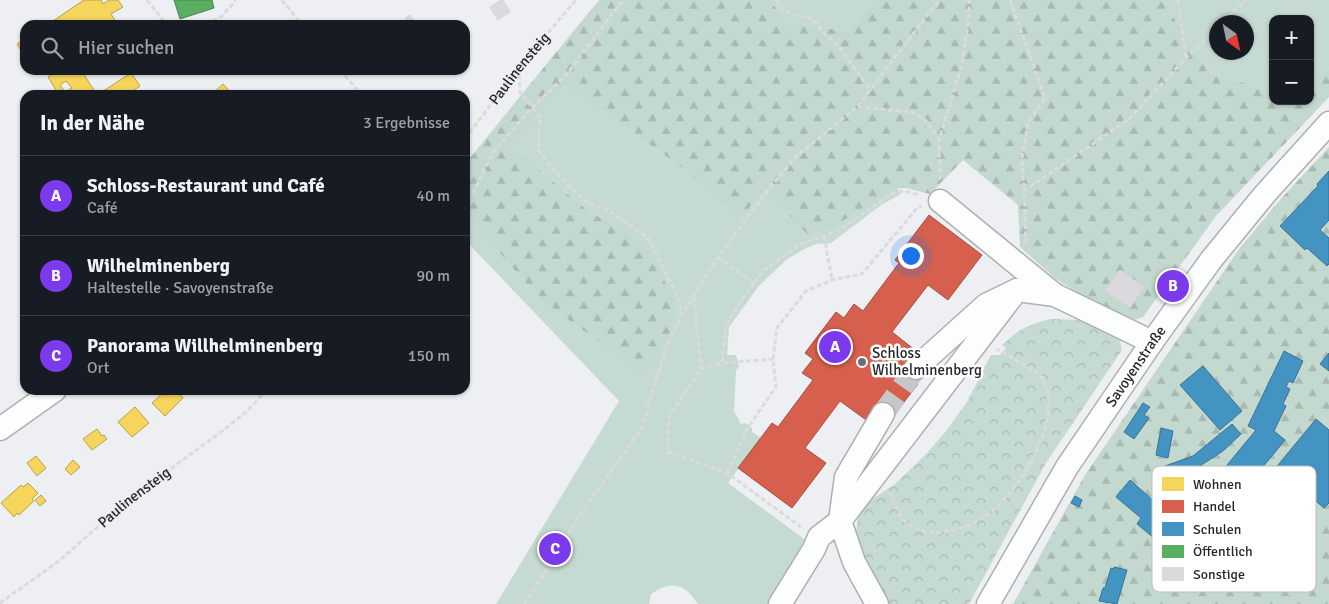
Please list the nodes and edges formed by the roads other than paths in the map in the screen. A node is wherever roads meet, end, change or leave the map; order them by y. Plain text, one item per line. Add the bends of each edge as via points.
1 (1329, 123) edge
2 (940, 201) road end
3 (1022, 281) junction
4 (1152, 342) junction
5 (916, 368) tunnel mouth
6 (48, 395) edge
7 (882, 414) tunnel mouth
8 (0, 429) edge
9 (840, 521) junction
10 (780, 604) edge
11 (877, 604) edge
12 (988, 604) edge

1 - 4 street, Savoyenstraße via 1217,252
2 - 3 street
3 - 4 street
3 - 5 street via 986,305
3 - 9 street
4 - 12 street, Savoyenstraße via 1067,466
6 - 8 street
7 - 9 street via 846,477
9 - 10 street via 819,537
9 - 11 street via 854,562

